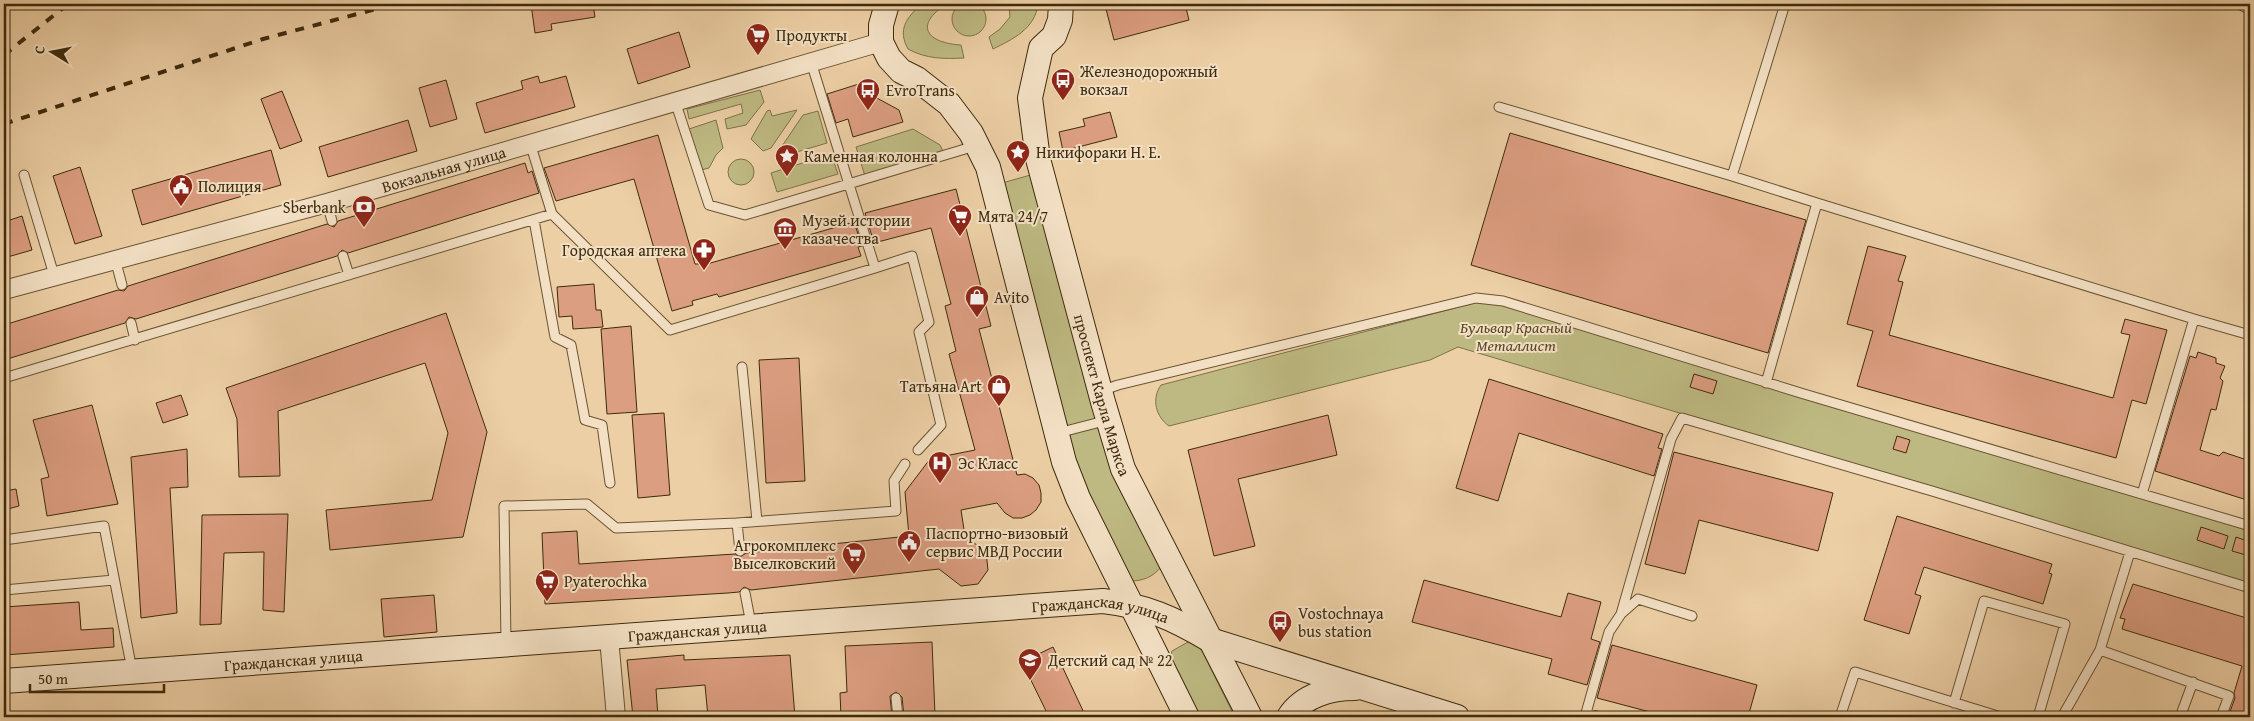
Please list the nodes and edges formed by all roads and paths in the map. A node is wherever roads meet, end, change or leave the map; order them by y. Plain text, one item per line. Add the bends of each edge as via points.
1 (887, 4) edge
2 (1060, 4) edge
3 (1785, 4) edge
4 (2239, 4) edge
5 (2250, 10) edge
6 (881, 42) junction
7 (811, 62) junction
8 (675, 101) junction
9 (1499, 107) dead end
10 (530, 143) junction
11 (978, 145) junction
12 (24, 175) dead end
13 (1732, 176) junction
14 (850, 184) junction
15 (326, 203) junction
16 (1817, 203) junction
17 (552, 214) junction
18 (534, 220) junction
19 (332, 221) dead end
20 (343, 256) dead end
21 (115, 259) junction
22 (875, 268) junction
23 (54, 275) junction
24 (349, 275) junction
25 (122, 286) dead end
26 (4, 290) edge
27 (2194, 319) junction
28 (130, 323) dead end
29 (2250, 335) edge
30 (135, 340) junction
31 (742, 366) dead end
32 (4, 378) edge
33 (1766, 383) junction
34 (1100, 391) junction
35 (1108, 420) junction
36 (1057, 434) junction
37 (918, 450) dead end
38 (905, 464) dead end
39 (610, 483) dead end
40 (2142, 494) junction
41 (737, 522) junction
42 (757, 522) junction
43 (2250, 526) edge
44 (4, 540) edge
45 (740, 551) dead end
46 (2130, 552) junction
47 (114, 580) junction
48 (2250, 588) edge
49 (4, 590) edge
50 (745, 593) dead end
51 (1132, 605) junction
52 (1621, 614) junction
53 (1692, 616) dead end
54 (751, 627) junction
55 (609, 638) junction
56 (1210, 640) junction
57 (506, 646) junction
58 (2100, 650) junction
59 (132, 672) junction
60 (4, 681) edge
61 (2193, 682) junction
62 (1375, 690) junction
63 (896, 698) dead end
64 (1954, 703) junction
65 (616, 717) edge
66 (898, 717) edge
67 (1187, 717) edge
68 (1250, 717) edge
69 (1289, 717) edge
70 (1457, 717) edge
71 (1600, 717) edge
72 (1840, 717) edge
73 (2001, 717) edge
74 (2038, 717) edge
75 (2062, 717) edge
76 (2180, 717) edge
77 (2221, 717) edge

1 - 6 main road via 881,25
2 - 34 main road, проспект Карла Маркса via 1060,20 1054,36 1042,48 1030,98 1038,159
3 - 13 lane
4 - 5 lane
6 - 7 street, Вокзальная улица
6 - 11 main road via 901,71 917,78 949,104
7 - 8 street, Вокзальная улица
7 - 14 lane
8 - 10 street, Вокзальная улица
8 - 14 lane via 708,205 745,215
9 - 13 lane
10 - 15 street, Вокзальная улица
10 - 17 lane
11 - 14 lane
11 - 36 main road via 991,174
12 - 23 lane
13 - 16 lane
14 - 22 lane
15 - 19 lane
15 - 21 street, Вокзальная улица
16 - 27 lane
16 - 33 lane
17 - 18 lane
17 - 22 lane via 670,330
18 - 24 lane
18 - 39 lane via 555,337 571,345 585,420 602,425
20 - 24 lane
21 - 23 street, Вокзальная улица
21 - 25 lane
22 - 37 lane via 912,256 929,322 920,332 941,425
23 - 26 street, Вокзальная улица
24 - 30 lane
27 - 29 lane
27 - 40 lane
28 - 30 lane
30 - 32 lane
31 - 42 lane
33 - 34 lane via 1503,301 1476,298
33 - 40 lane
34 - 35 main road, проспект Карла Маркса
35 - 36 lane
35 - 56 main road, проспект Карла Маркса via 1123,469
36 - 51 main road via 1078,498
38 - 42 lane via 894,481 896,511
40 - 43 lane
41 - 42 lane
41 - 45 lane
41 - 57 lane via 616,528 587,504 504,506
44 - 47 lane via 104,526
46 - 48 lane
46 - 52 lane via 1682,418 1671,439
46 - 58 lane
47 - 49 lane
47 - 59 lane
50 - 54 lane
51 - 54 main road, Гражданская улица via 1093,601
51 - 56 main road, Гражданская улица via 1175,620
51 - 67 main road
52 - 53 lane via 1638,599
52 - 71 lane via 1609,632 1586,713
54 - 55 main road, Гражданская улица
55 - 57 main road, Гражданская улица
55 - 65 street
56 - 62 main road, Гражданская улица
56 - 68 main road, проспект Карла Маркса
57 - 59 main road, Гражданская улица
58 - 61 lane
58 - 75 lane
59 - 60 main road, Гражданская улица
61 - 76 lane
61 - 77 lane via 2229,696
62 - 69 main road, Гражданская улица via 1333,689 1308,700
62 - 70 main road, Гражданская улица
63 - 66 lane
64 - 72 lane via 1855,672
64 - 73 lane
64 - 74 lane via 1984,601 2065,624

